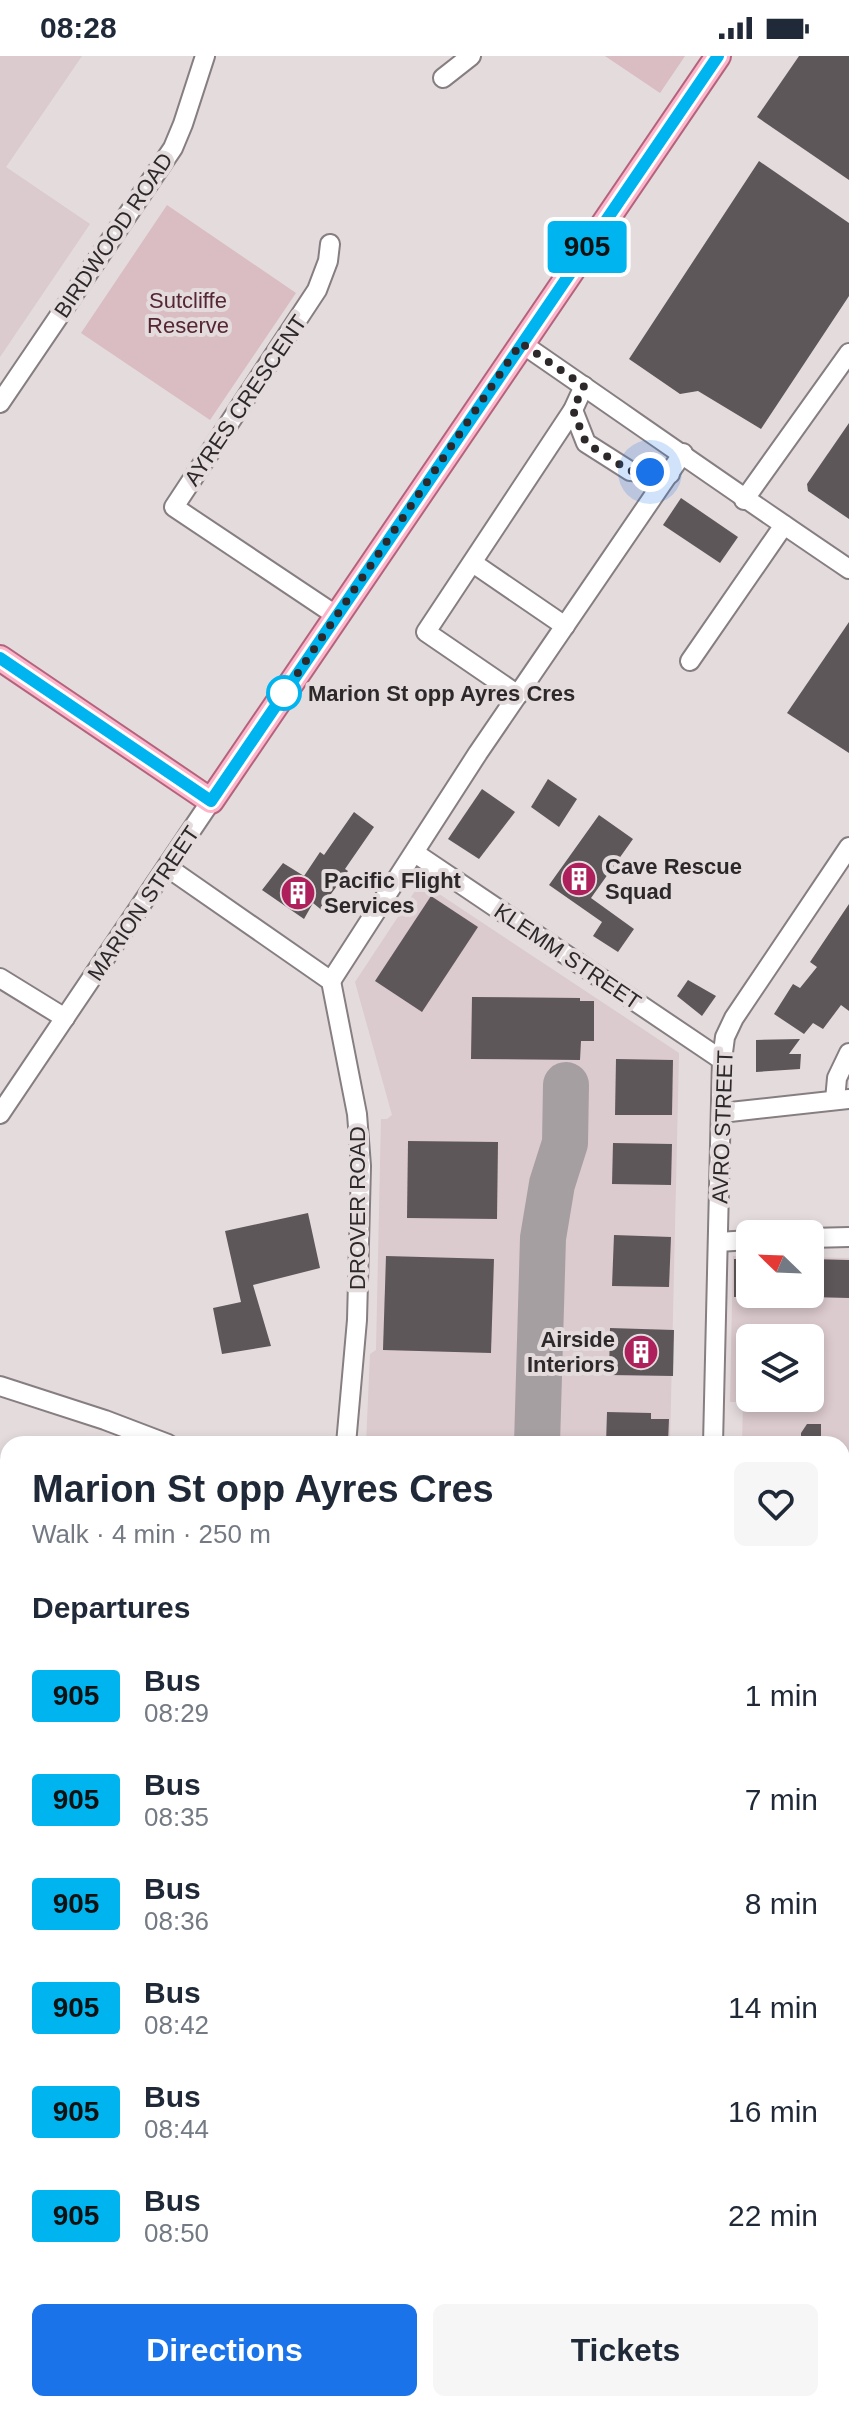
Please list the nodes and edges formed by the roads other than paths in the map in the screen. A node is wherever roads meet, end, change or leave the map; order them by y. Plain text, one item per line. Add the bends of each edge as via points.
1 (205, 56) edge
2 (471, 56) edge
3 (718, 56) edge
4 (443, 78) dead end
5 (330, 244) dead end
6 (521, 343) junction
7 (849, 353) edge
8 (584, 386) junction
9 (0, 403) edge
10 (573, 410) junction
11 (683, 453) junction
12 (670, 474) junction
13 (744, 500) junction
14 (784, 525) junction
15 (473, 563) junction
16 (849, 569) edge
17 (337, 616) junction
18 (565, 626) junction
19 (0, 658) edge
20 (690, 661) dead end
21 (518, 695) junction
22 (211, 801) junction
23 (849, 847) edge
24 (415, 853) junction
25 (167, 867) junction
26 (0, 978) edge
27 (331, 981) junction
28 (65, 1018) junction
29 (849, 1053) edge
30 (722, 1060) junction
31 (842, 1100) edge
32 (721, 1113) junction
33 (0, 1114) edge
34 (849, 1237) edge
35 (824, 1238) edge
36 (736, 1241) edge
37 (718, 1242) junction
38 (0, 1386) edge
39 (145, 1436) edge
40 (347, 1436) edge
41 (713, 1436) edge

1 - 9 street, BIRDWOOD ROAD via 173,148
2 - 4 street
3 - 6 main road, MARION STREET
5 - 17 street, AYRES CRESCENT via 317,290 174,507
6 - 8 street
6 - 17 main road, MARION STREET
7 - 13 street
8 - 10 street
8 - 11 street
10 - 12 street via 586,443 630,471
10 - 15 street
11 - 12 street
11 - 13 street
12 - 18 street
13 - 14 street
14 - 16 street
14 - 20 street
15 - 18 street
15 - 21 street via 426,632
17 - 22 main road, MARION STREET
18 - 21 street
19 - 22 main road
21 - 24 street
22 - 25 street, MARION STREET
23 - 30 street, AVRO STREET via 734,1018
24 - 27 street
24 - 30 street, KLEMM STREET
25 - 27 street
25 - 28 street, MARION STREET
26 - 28 street
27 - 40 street, DROVER ROAD via 357,1114 361,1166 357,1320
28 - 33 street, MARION STREET
29 - 31 street via 837,1078
30 - 32 street, AVRO STREET
31 - 32 street
32 - 37 street, AVRO STREET
34 - 35 street
36 - 37 street
37 - 41 street, AVRO STREET
38 - 39 street

